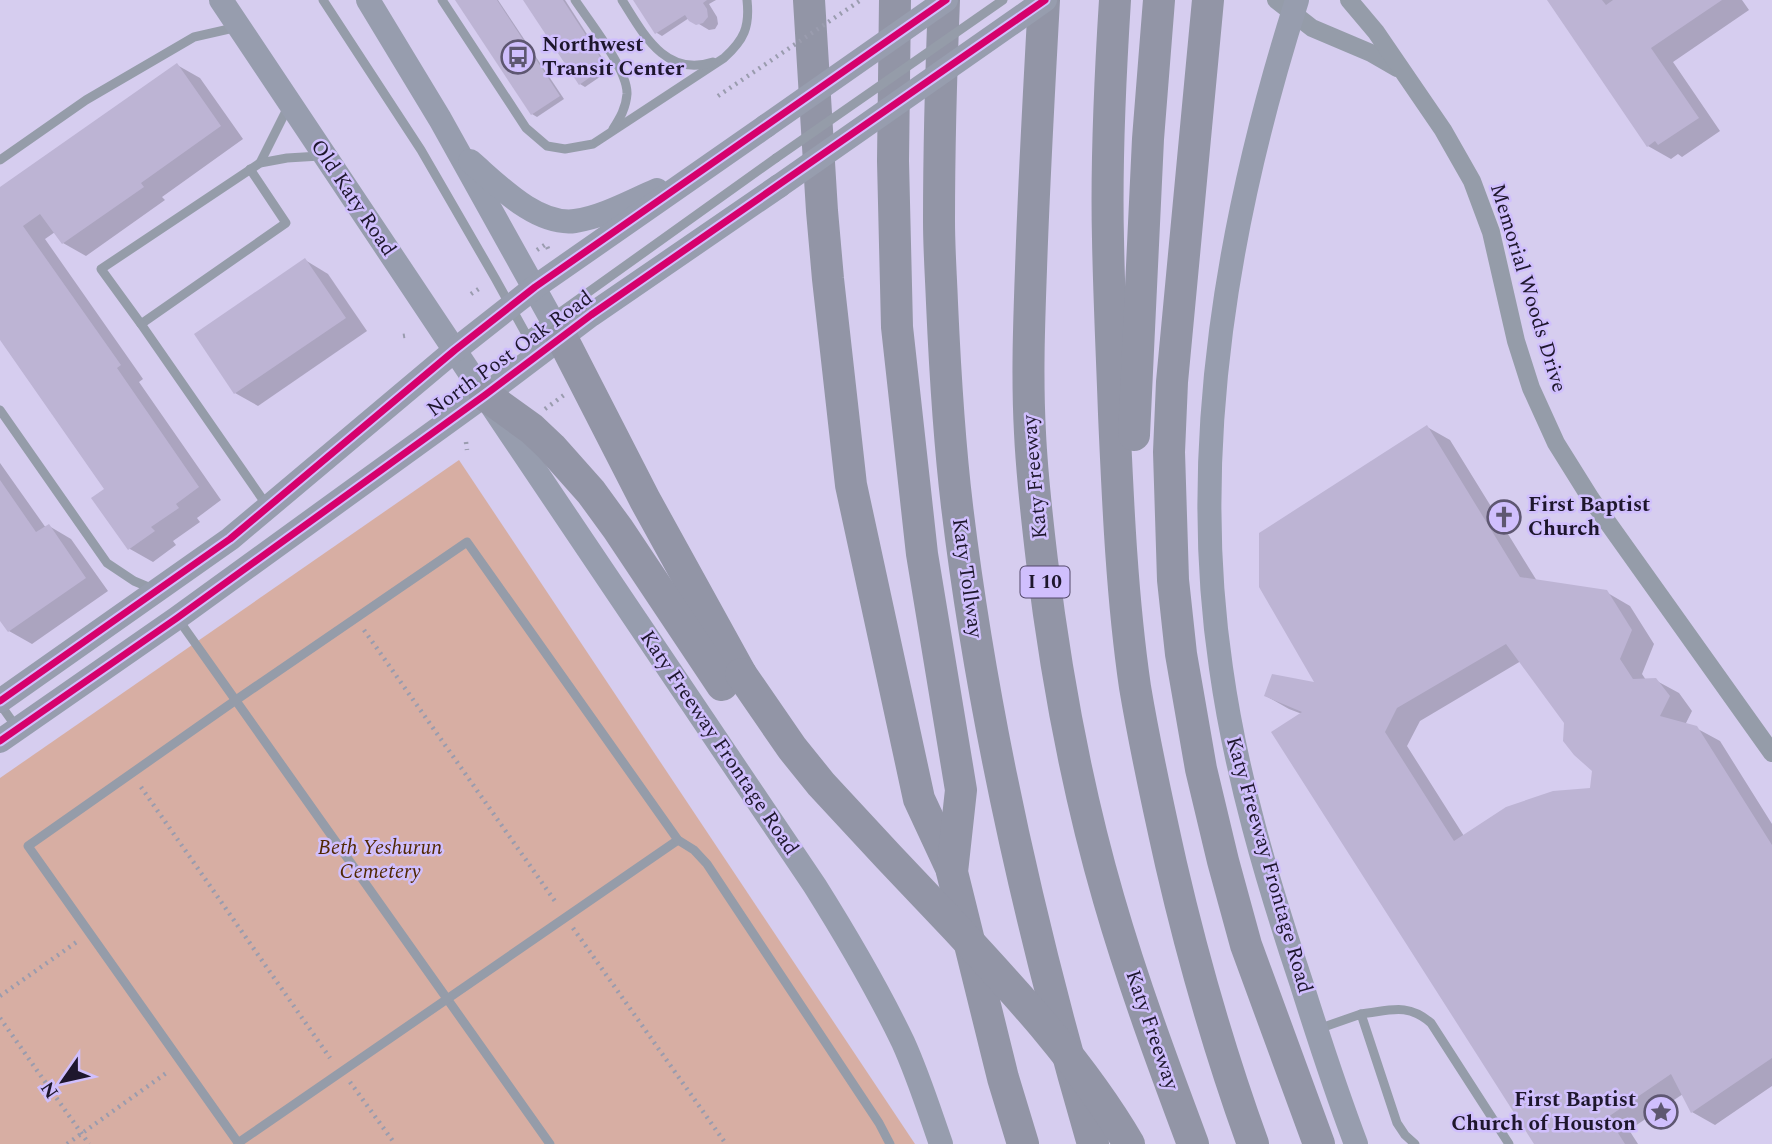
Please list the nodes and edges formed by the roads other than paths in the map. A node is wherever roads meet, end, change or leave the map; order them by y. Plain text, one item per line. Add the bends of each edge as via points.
1 (221, 0) edge
2 (323, 0) edge
3 (368, 0) edge
4 (442, 0) edge
5 (575, 0) edge
6 (622, 0) edge
7 (747, 0) edge
8 (810, 0) edge
9 (895, 0) edge
10 (945, 0) edge
11 (1003, 0) edge
12 (1044, 0) edge
13 (1115, 0) edge
14 (1159, 0) edge
15 (1209, 0) edge
16 (1349, 0) edge
17 (1289, 5) edge
18 (239, 27) junction
19 (724, 58) junction
20 (1407, 78) junction
21 (289, 103) junction
22 (612, 131) junction
23 (459, 152) junction
24 (324, 156) junction
25 (0, 160) edge
26 (260, 163) junction
27 (250, 169) junction
28 (703, 171) junction
29 (535, 287) junction
30 (510, 306) junction
31 (141, 324) junction
32 (557, 328) junction
33 (455, 351) junction
34 (485, 396) junction
35 (0, 410) edge
36 (269, 508) junction
37 (158, 591) junction
38 (1126, 601) junction
39 (177, 618) junction
40 (732, 680) junction
41 (236, 700) junction
42 (0, 703) edge
43 (9, 735) edge
44 (1772, 753) edge
45 (678, 840) junction
46 (952, 872) junction
47 (446, 998) junction
48 (1361, 1014) junction
49 (1316, 1030) junction
50 (238, 1143) edge
51 (550, 1144) edge
52 (890, 1144) edge
53 (941, 1144) edge
54 (1023, 1144) edge
55 (1093, 1144) edge
56 (1105, 1144) edge
57 (1129, 1144) edge
58 (1193, 1144) edge
59 (1253, 1144) edge
60 (1319, 1144) edge
61 (1356, 1144) edge
62 (1415, 1144) edge
63 (1509, 1144) edge

1 - 18 main road, Old Katy Road
2 - 30 lane via 416,142
3 - 23 main road
4 - 22 lane via 526,128 547,146 565,149 593,144
5 - 22 lane via 619,67 627,91 624,109
6 - 19 lane via 647,39 671,61 695,66
7 - 19 lane via 743,37
8 - 46 highway via 822,211 851,485 919,799
9 - 46 highway via 892,161 897,327 922,554 961,790
10 - 28 main road, North Post Oak Road, bridge
10 - 55 highway, Katy Tollway via 939,225 957,505 1000,778 1043,962
11 - 32 lane, bridge via 776,158
12 - 32 main road, North Post Oak Road, bridge via 591,316
12 - 58 highway, Katy Freeway / I 10 via 1028,360 1033,475 1049,616 1068,732 1109,901
13 - 38 highway via 1108,237
14 - 38 highway
15 - 60 highway via 1172,382 1173,580 1198,757 1223,861 1246,945
16 - 20 street, Memorial Woods Drive
17 - 20 street, Memorial Woods Drive via 1312,28 1383,59
17 - 49 main road, Katy Freeway Frontage Road via 1231,261 1216,385 1210,541 1231,733
18 - 21 main road, Old Katy Road
18 - 25 lane via 194,37 86,100
19 - 22 lane
20 - 44 street, Memorial Woods Drive via 1472,181 1491,232 1531,388 1556,443
21 - 24 main road, Old Katy Road
21 - 26 lane
23 - 28 main road via 524,206 554,219 574,221
23 - 29 main road
24 - 26 lane
24 - 33 main road, Old Katy Road
26 - 27 lane
27 - 31 lane via 286,223
27 - 31 lane via 101,269
28 - 29 main road, North Post Oak Road
29 - 30 main road, North Post Oak Road
29 - 32 main road
30 - 32 lane via 527,336
30 - 33 main road, North Post Oak Road
31 - 36 lane
32 - 34 main road, North Post Oak Road
32 - 40 highway
33 - 34 main road, Old Katy Road
33 - 36 main road, North Post Oak Road
34 - 39 main road, North Post Oak Road
34 - 40 highway via 532,429 591,492
34 - 53 main road, Katy Freeway Frontage Road via 847,938 903,1043
35 - 37 lane via 107,563 134,582
36 - 37 main road, North Post Oak Road
37 - 42 main road, North Post Oak Road
38 - 59 highway via 1135,685 1172,866 1214,1026
39 - 41 lane
39 - 43 main road, North Post Oak Road
40 - 56 highway via 774,759 1017,1025 1066,1085
40 - 57 highway, bridge via 771,719 821,784 1013,989 1095,1091
41 - 45 lane via 467,542
41 - 47 lane
41 - 50 lane via 29,846
42 - 43 lane
45 - 47 lane
45 - 52 lane via 707,864
46 - 54 highway
47 - 50 lane
47 - 51 lane
48 - 49 lane
48 - 62 lane via 1397,1123
48 - 63 lane via 1410,1009 1421,1014
49 - 61 main road, Katy Freeway Frontage Road

